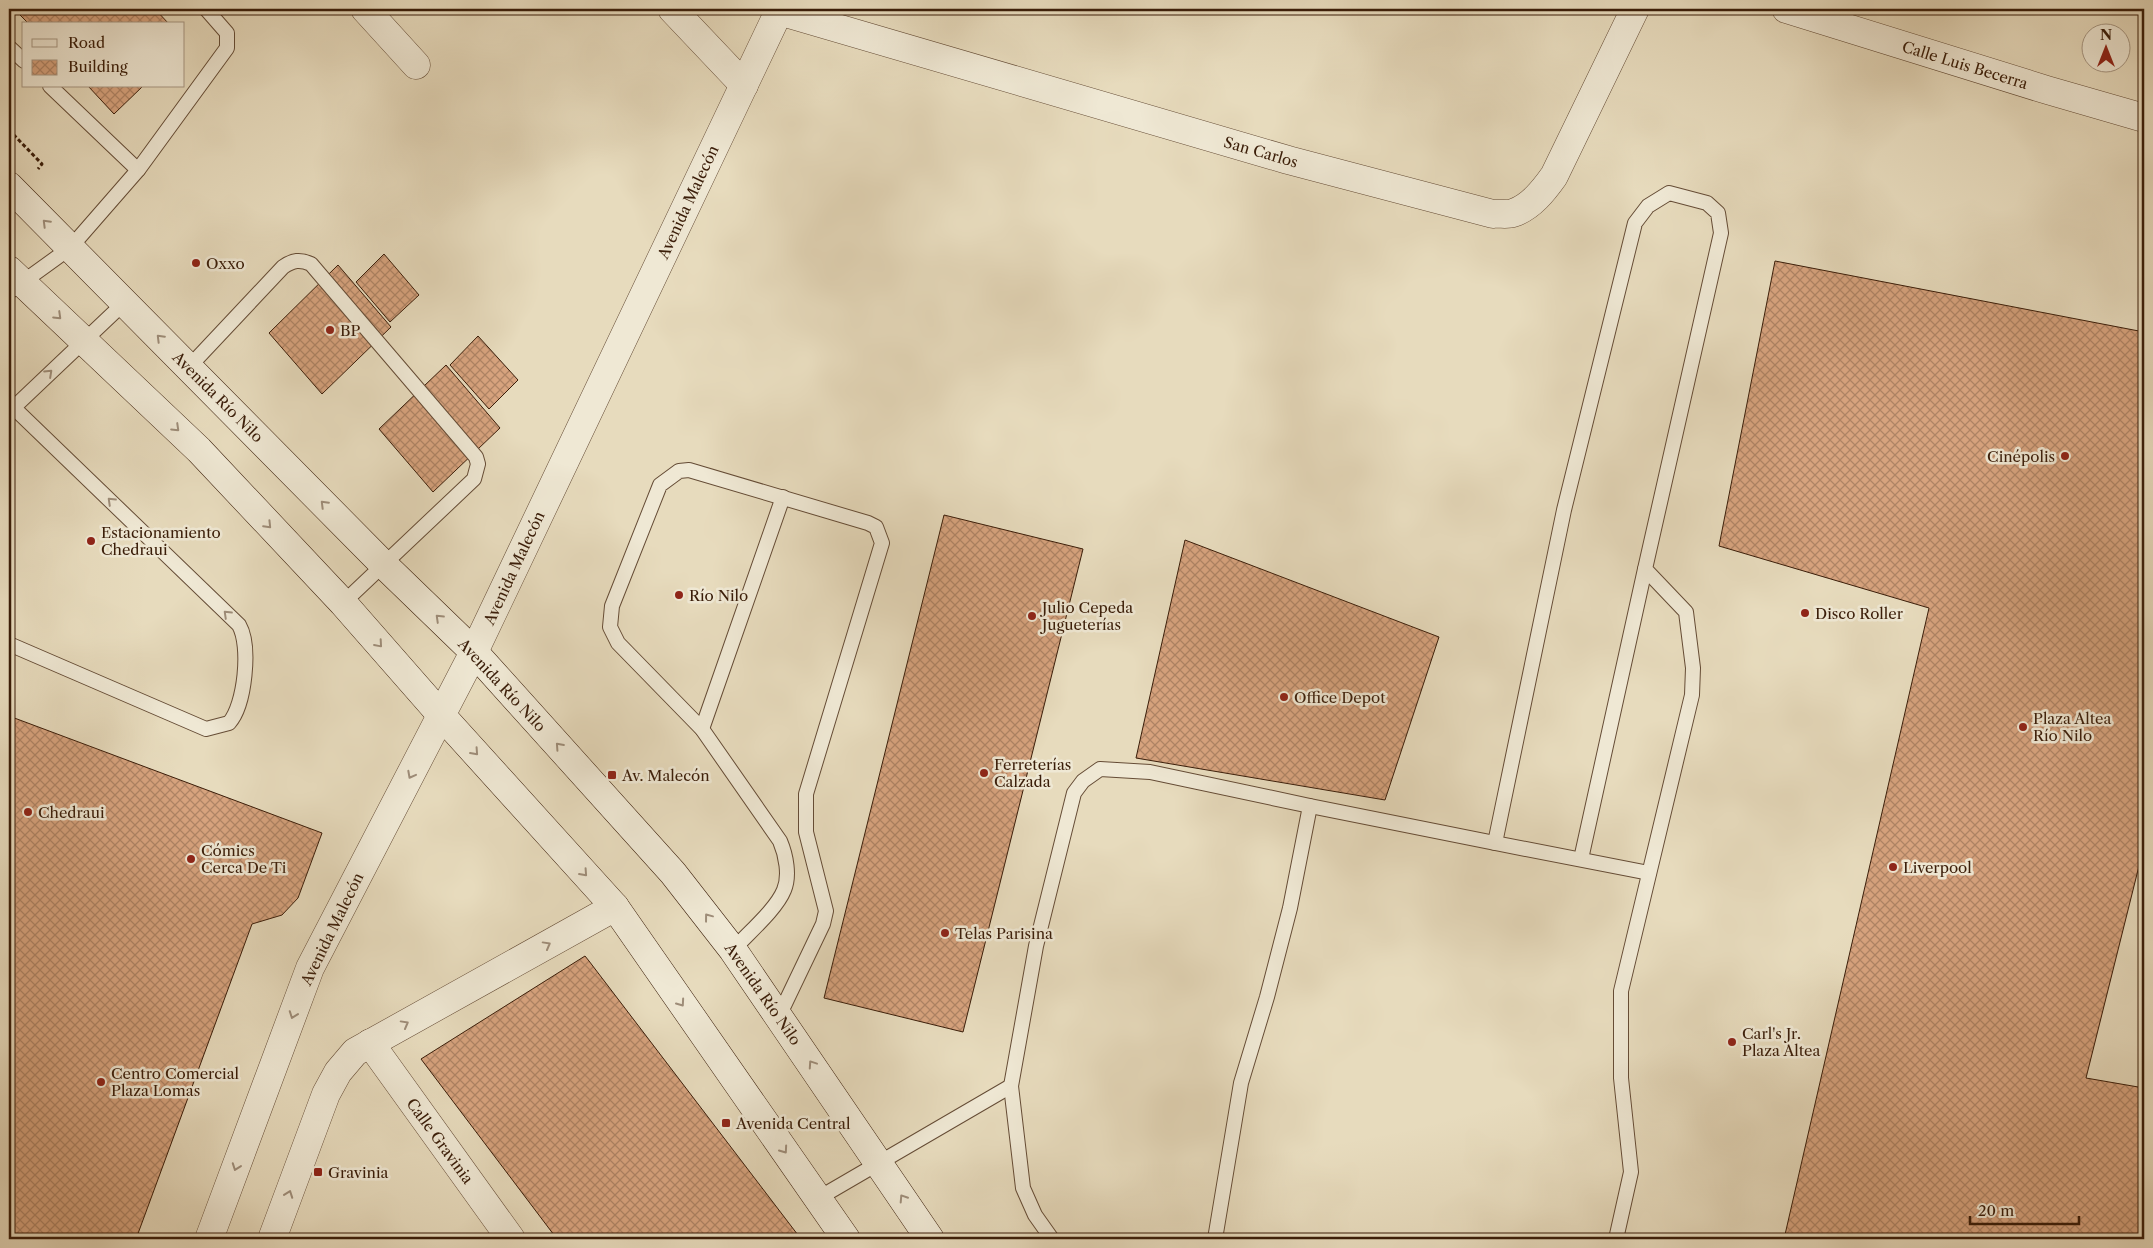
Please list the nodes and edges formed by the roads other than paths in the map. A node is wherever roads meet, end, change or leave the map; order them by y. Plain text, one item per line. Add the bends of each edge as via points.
1 (206, 9) edge
2 (365, 9) edge
3 (672, 9) edge
4 (1635, 9) edge
5 (1786, 9) edge
6 (779, 10) edge
7 (9, 47) edge
8 (22, 59) edge
9 (416, 65) dead end
10 (744, 86) junction
11 (52, 88) edge
12 (2144, 118) edge
13 (138, 170) junction
14 (9, 186) edge
15 (70, 248) junction
16 (13, 281) edge
17 (124, 303) junction
18 (84, 340) junction
19 (189, 367) junction
20 (11, 410) edge
21 (783, 497) junction
22 (382, 564) junction
23 (1645, 569) junction
24 (343, 603) junction
25 (9, 644) edge
26 (474, 652) junction
27 (442, 716) junction
28 (702, 729) junction
29 (1310, 806) junction
30 (1495, 843) junction
31 (1581, 859) junction
32 (1649, 873) junction
33 (615, 907) junction
34 (733, 950) junction
35 (779, 1016) junction
36 (370, 1043) junction
37 (1011, 1086) junction
38 (879, 1162) junction
39 (817, 1199) junction
40 (210, 1239) edge
41 (272, 1239) edge
42 (511, 1239) edge
43 (846, 1239) edge
44 (930, 1239) edge
45 (1052, 1239) edge
46 (1215, 1239) edge
47 (1616, 1239) edge

1 - 13 lane via 227,33 227,48
2 - 9 street
3 - 10 street
4 - 6 street, San Carlos via 1545,190 1513,213 1493,214 1288,160
5 - 12 street, Calle Luis Becerra
6 - 10 street, Avenida Malecón
7 - 8 lane
10 - 26 street, Avenida Malecón
11 - 13 lane
13 - 15 lane
15 -> 14 street, Avenida Río Nilo
15 - 16 lane
15 - 17 street, Avenida Río Nilo
16 -> 18 street
17 - 18 lane
19 -> 17 street, Avenida Río Nilo
20 -> 18 lane
18 -> 24 street via 199,450
22 -> 19 street, Avenida Río Nilo
19 - 22 lane via 283,267 295,260 311,264 476,457 478,464 474,479
25 -> 20 lane via 206,729 220,727 232,719 242,693 246,656 244,633 239,626 56,448
21 - 28 lane
21 - 28 lane via 689,470 678,471 668,477 660,485 612,606 610,627 618,643
21 - 35 lane via 868,523 876,528 882,542 806,794 806,832 826,910 824,924
22 - 24 lane
26 -> 22 street, Avenida Río Nilo
23 - 30 lane via 1721,233 1718,213 1706,203 1669,193 1648,206 1635,223 1564,510
23 - 31 lane
23 - 32 lane via 1686,612 1694,668 1692,695
24 -> 27 street
26 - 27 street, Avenida Malecón
34 -> 26 street, Avenida Río Nilo via 673,873
27 -> 33 street
27 -> 40 street, Avenida Malecón via 310,968
28 - 34 lane via 780,841 786,861 784,890
29 - 30 lane
29 - 37 lane via 1150,772 1100,769 1083,781 1074,793 1036,946
29 - 46 lane via 1290,908 1241,1082
30 - 31 lane
31 - 32 lane
32 - 47 lane via 1621,990 1621,1078 1631,1172
36 -> 33 street
33 -> 39 street
34 - 35 street, Avenida Río Nilo
38 -> 35 street, Avenida Río Nilo
41 -> 36 street via 326,1094 338,1072 355,1052
36 - 42 street, Calle Gravinia
37 - 38 lane
37 - 45 lane via 1023,1188 1035,1215
38 - 39 lane
44 -> 38 street, Avenida Río Nilo
39 - 43 street

